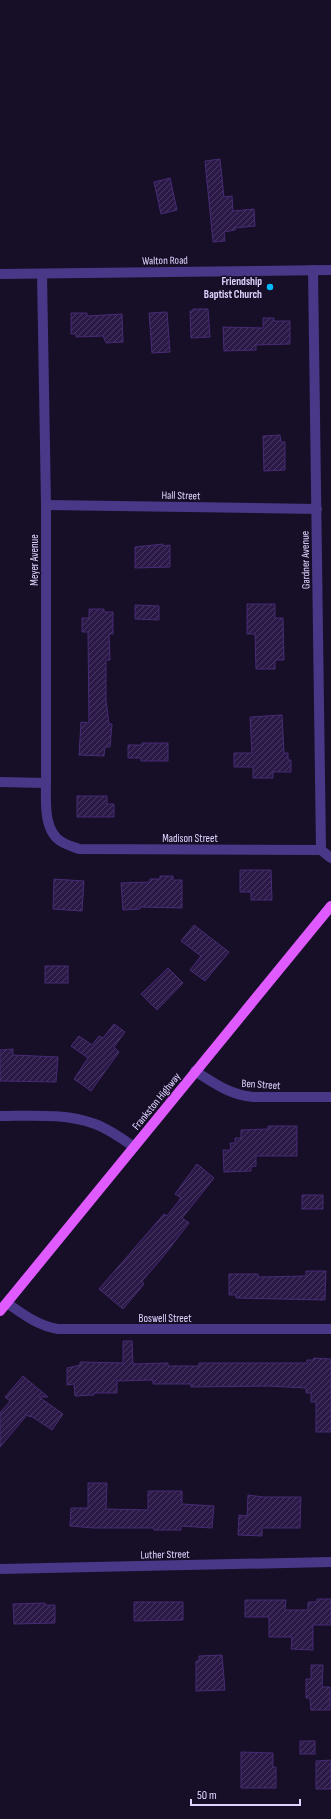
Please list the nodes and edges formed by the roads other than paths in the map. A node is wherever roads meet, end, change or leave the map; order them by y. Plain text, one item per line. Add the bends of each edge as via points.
1 (313, 270) junction
2 (331, 270) edge
3 (0, 274) edge
4 (42, 274) junction
5 (46, 505) junction
6 (317, 509) junction
7 (0, 782) edge
8 (46, 783) junction
9 (60, 842) joint
10 (321, 850) junction
11 (331, 858) edge
12 (331, 906) edge
13 (195, 1071) junction
14 (331, 1097) edge
15 (0, 1116) edge
16 (134, 1147) junction
17 (3, 1307) edge
18 (331, 1329) edge
19 (331, 1562) edge
20 (0, 1569) edge

1 - 2 street, Walton Road
1 - 4 street, Walton Road
1 - 6 street, Gardner Avenue
3 - 4 street, Walton Road
4 - 5 street, Meyer Avenue
5 - 6 street, Hall Street
5 - 8 street, Meyer Avenue
6 - 10 street, Gardner Avenue
7 - 8 street
8 - 9 street, Meyer Avenue via 46,813 50,828
9 - 10 street, Madison Street via 79,850
10 - 11 street
12 - 13 main road, Frankston Highway
13 - 14 street, Ben Street via 222,1088 241,1096
13 - 16 main road, Frankston Highway
15 - 16 street via 59,1117 84,1121 113,1132
16 - 17 main road, Frankston Highway
17 - 18 street, Boswell Street via 48,1328 58,1329
19 - 20 street, Luther Street

